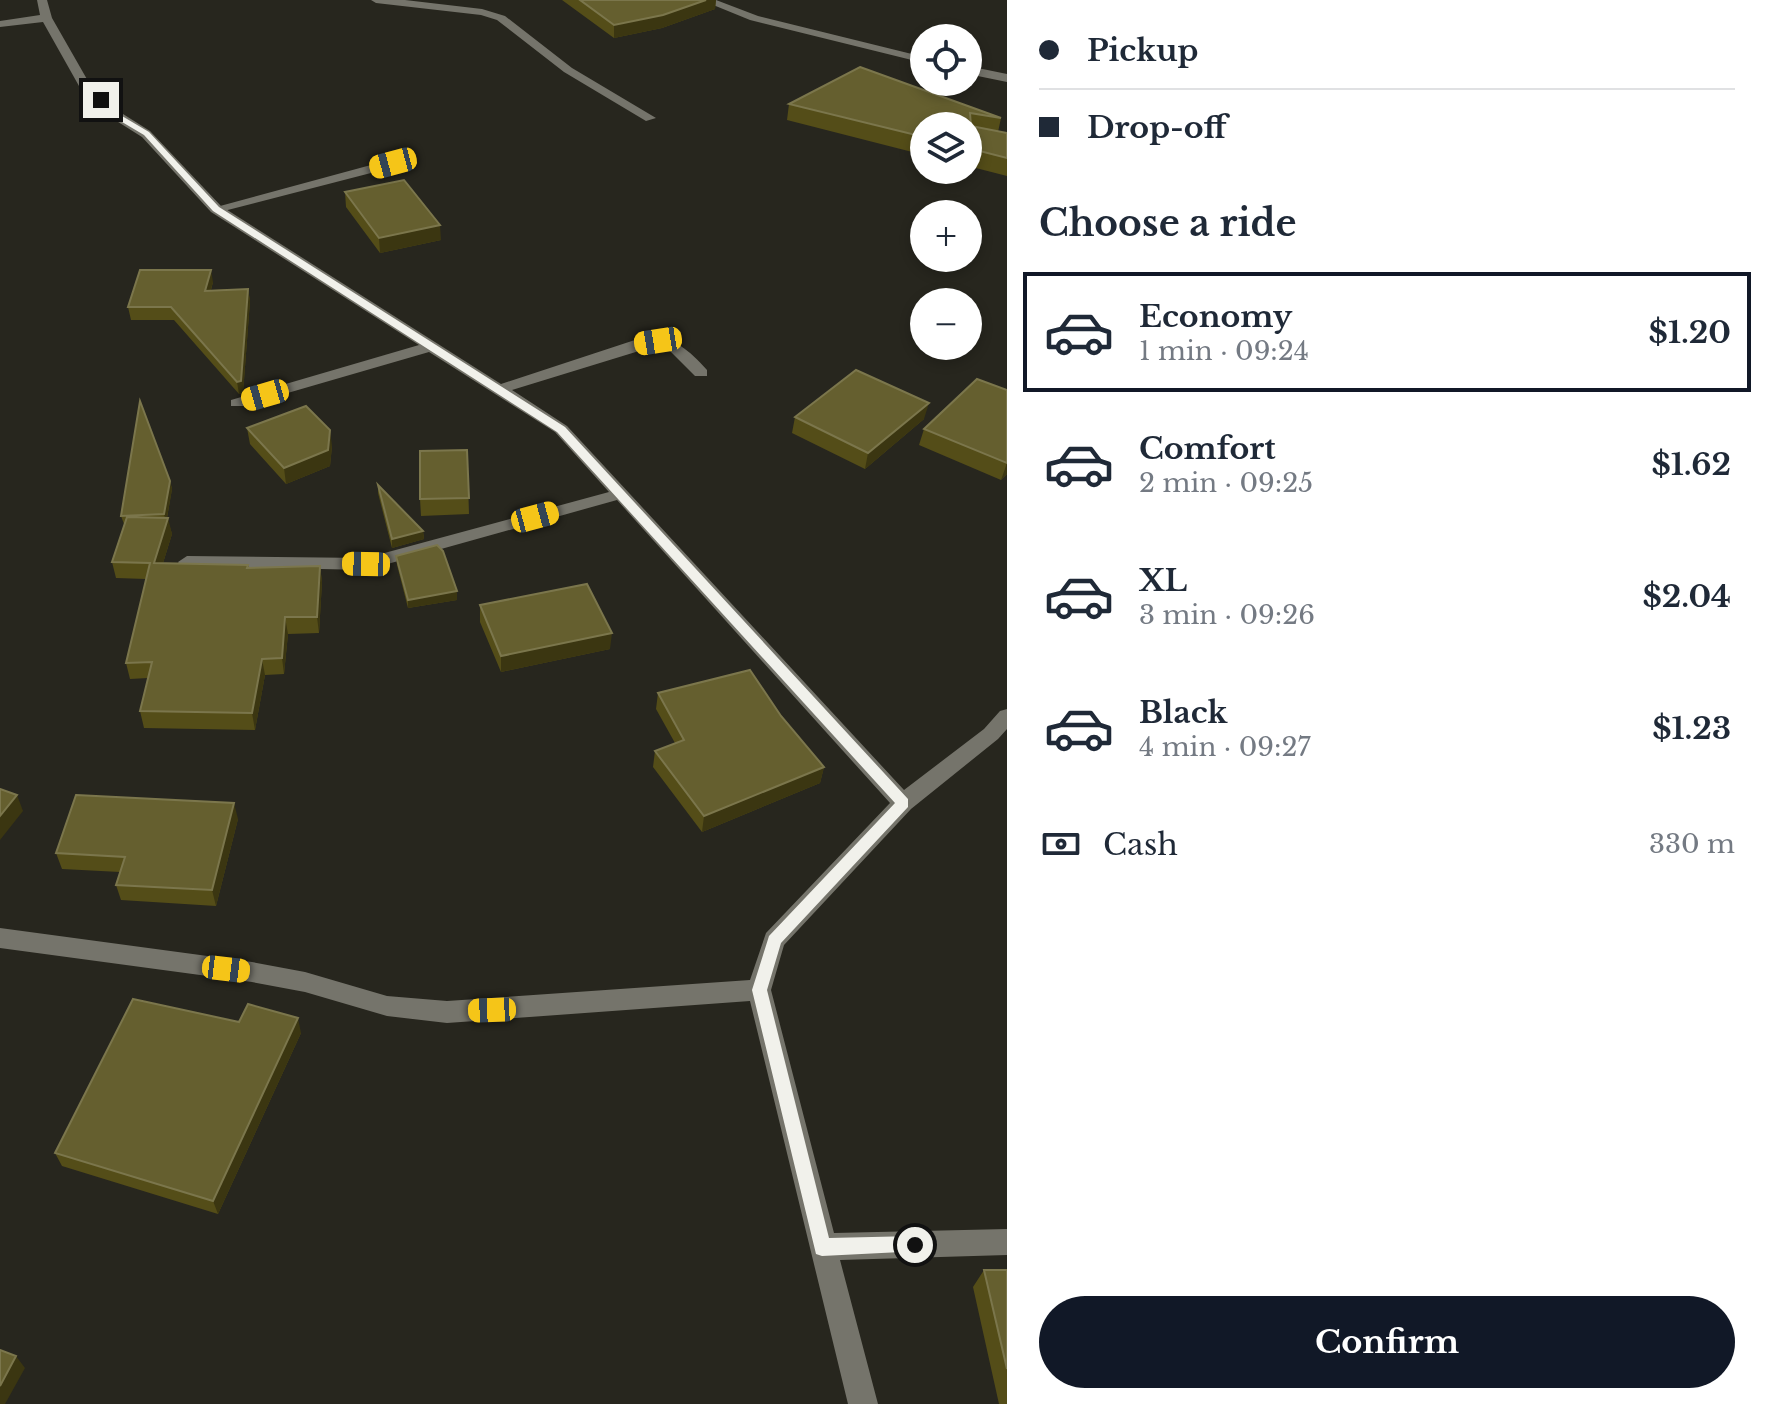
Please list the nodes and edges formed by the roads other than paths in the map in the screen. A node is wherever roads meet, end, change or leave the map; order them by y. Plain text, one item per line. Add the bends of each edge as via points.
1 (42, 0) edge
2 (376, 0) edge
3 (706, 0) edge
4 (46, 18) junction
5 (0, 24) edge
6 (910, 57) edge
7 (982, 73) edge
8 (1007, 78) edge
9 (650, 118) dead end
10 (393, 163) dead end
11 (216, 209) junction
12 (429, 347) junction
13 (701, 373) dead end
14 (497, 390) junction
15 (237, 403) edge
16 (620, 494) junction
17 (187, 562) edge
18 (1007, 716) edge
19 (903, 803) junction
20 (0, 938) edge
21 (759, 990) junction
22 (1007, 1242) edge
23 (822, 1247) junction
24 (863, 1404) edge

1 - 4 street
2 - 9 street via 501,18 568,70
3 - 6 street via 754,18
4 - 5 street
4 - 11 street via 83,83 146,134
7 - 8 street
10 - 11 street
11 - 12 street
12 - 14 street
12 - 15 street
13 - 14 street via 675,346 658,341
14 - 16 street via 561,429
16 - 17 street via 366,564
16 - 19 street
18 - 19 street
19 - 21 street via 774,940
20 - 21 street via 252,972 387,1006 447,1012
21 - 23 street
22 - 23 street
23 - 24 street

